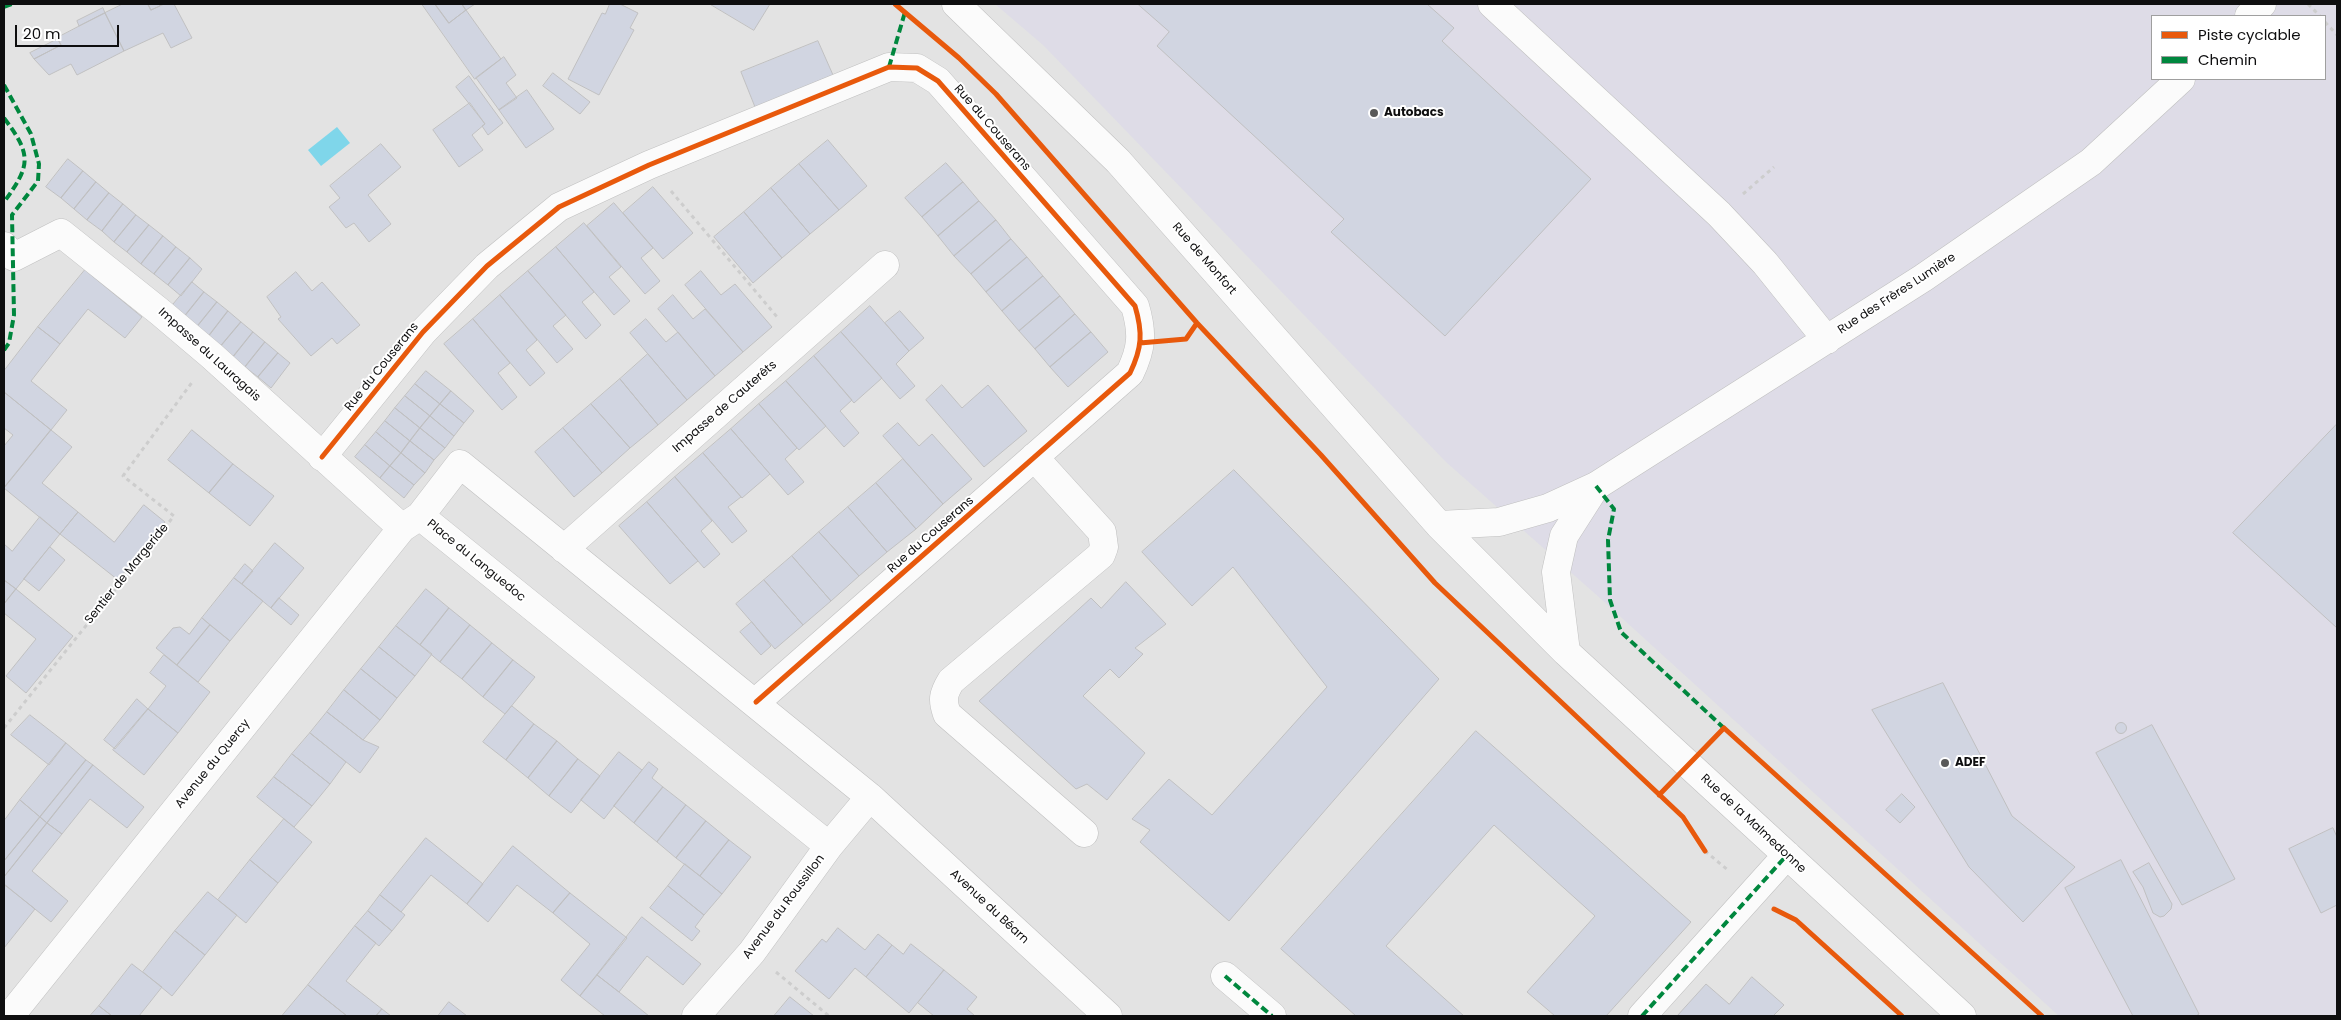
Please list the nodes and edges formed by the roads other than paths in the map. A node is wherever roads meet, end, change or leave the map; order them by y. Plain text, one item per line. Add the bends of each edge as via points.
1 (956, 4) edge
2 (1492, 4) edge
3 (2262, 4) edge
4 (2250, 15) edge
5 (2180, 80) edge
6 (4, 246) edge
7 (886, 265) dead end
8 (1827, 340) junction
9 (322, 457) junction
10 (1034, 457) junction
11 (1596, 486) junction
12 (411, 522) junction
13 (1439, 526) junction
14 (564, 549) junction
15 (1566, 652) junction
16 (756, 702) junction
17 (870, 797) junction
18 (1084, 833) dead end
19 (829, 846) junction
20 (1787, 855) junction
21 (1225, 976) dead end
22 (10, 1016) edge
23 (696, 1016) edge
24 (1108, 1016) edge
25 (1272, 1016) edge
26 (1642, 1016) edge
27 (1962, 1016) edge

1 - 13 street, Rue de Monfort via 1118,161
2 - 8 street via 1719,214 1765,263
3 - 4 street
5 - 8 street, Rue des Frères Lumière via 2091,162
6 - 9 street, Impasse du Lauragais via 14,256 61,233 212,356
7 - 14 street, Impasse de Cauterêts
8 - 11 street, Rue des Frères Lumière
9 - 10 street, Rue du Couserans via 423,332 487,266 559,207 649,166 889,67 917,68 938,81 1135,306 1141,327 1139,354 1130,373
9 - 12 street, Impasse du Lauragais
10 - 16 street, Rue du Couserans
10 - 18 street via 1102,532 1104,547 1101,555 951,681 943,702 947,714
11 - 13 street, Rue des Frères Lumière via 1548,508 1499,522
11 - 15 street, Rue des Frères Lumière via 1564,536 1556,572
12 - 14 street, Place du Languedoc via 460,464
12 - 19 street, Place du Languedoc
12 - 22 street, Avenue du Quercy
13 - 15 street, Rue de la Malmedonne
14 - 16 street, Place du Languedoc
15 - 20 street, Rue de la Malmedonne
16 - 17 street, Place du Languedoc
17 - 19 street, Avenue du Roussillon
17 - 24 street, Avenue du Béarn
19 - 23 street, Avenue du Roussillon via 752,952
20 - 26 street
20 - 27 street, Rue de la Malmedonne
21 - 25 street

